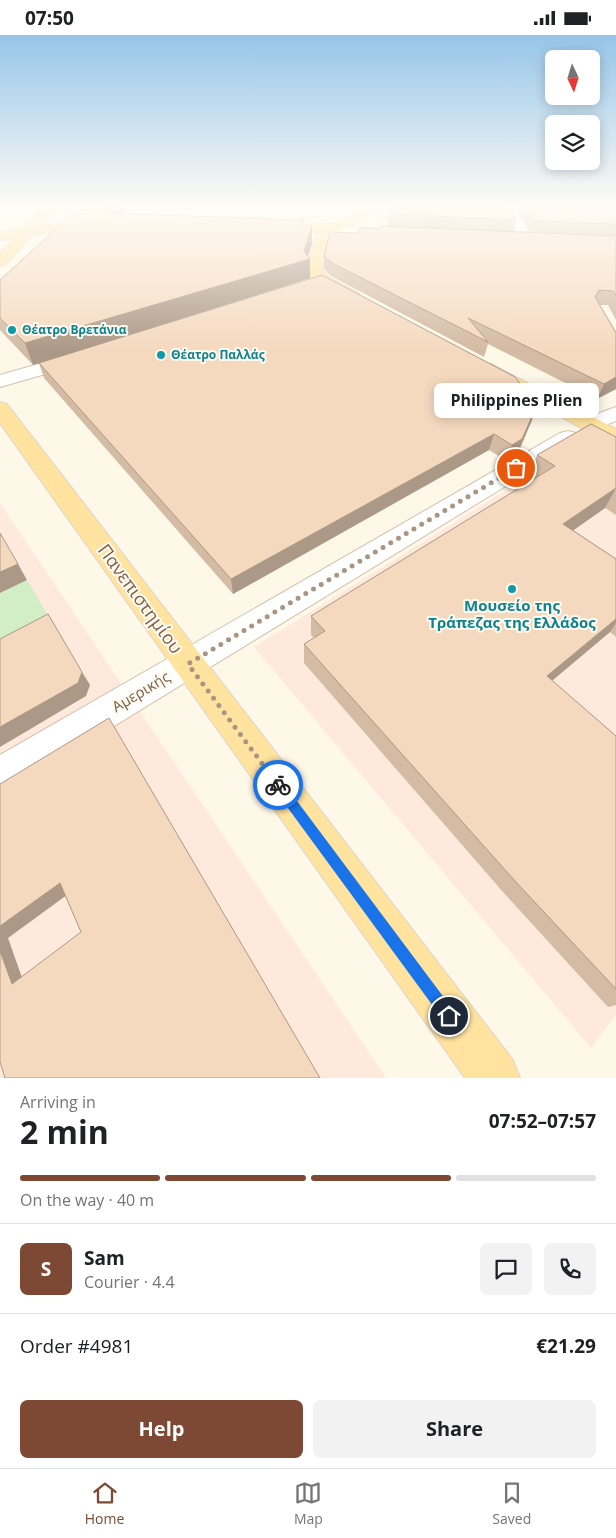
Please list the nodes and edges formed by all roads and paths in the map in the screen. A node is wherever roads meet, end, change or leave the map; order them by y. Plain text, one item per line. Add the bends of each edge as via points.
1 (318, 254) edge
2 (364, 303) edge
3 (94, 354) edge
4 (478, 364) edge
5 (0, 381) edge
6 (0, 408) edge
7 (608, 425) edge
8 (188, 664) junction
9 (0, 775) edge
10 (495, 1078) edge

1 - 2 main road via 314,267 315,284
3 - 5 street
4 - 7 main road
6 - 8 main road, Πανεπιστημίου
7 - 8 street, Αμερικής
8 - 9 street, Αμερικής
8 - 10 main road, Πανεπιστημίου

